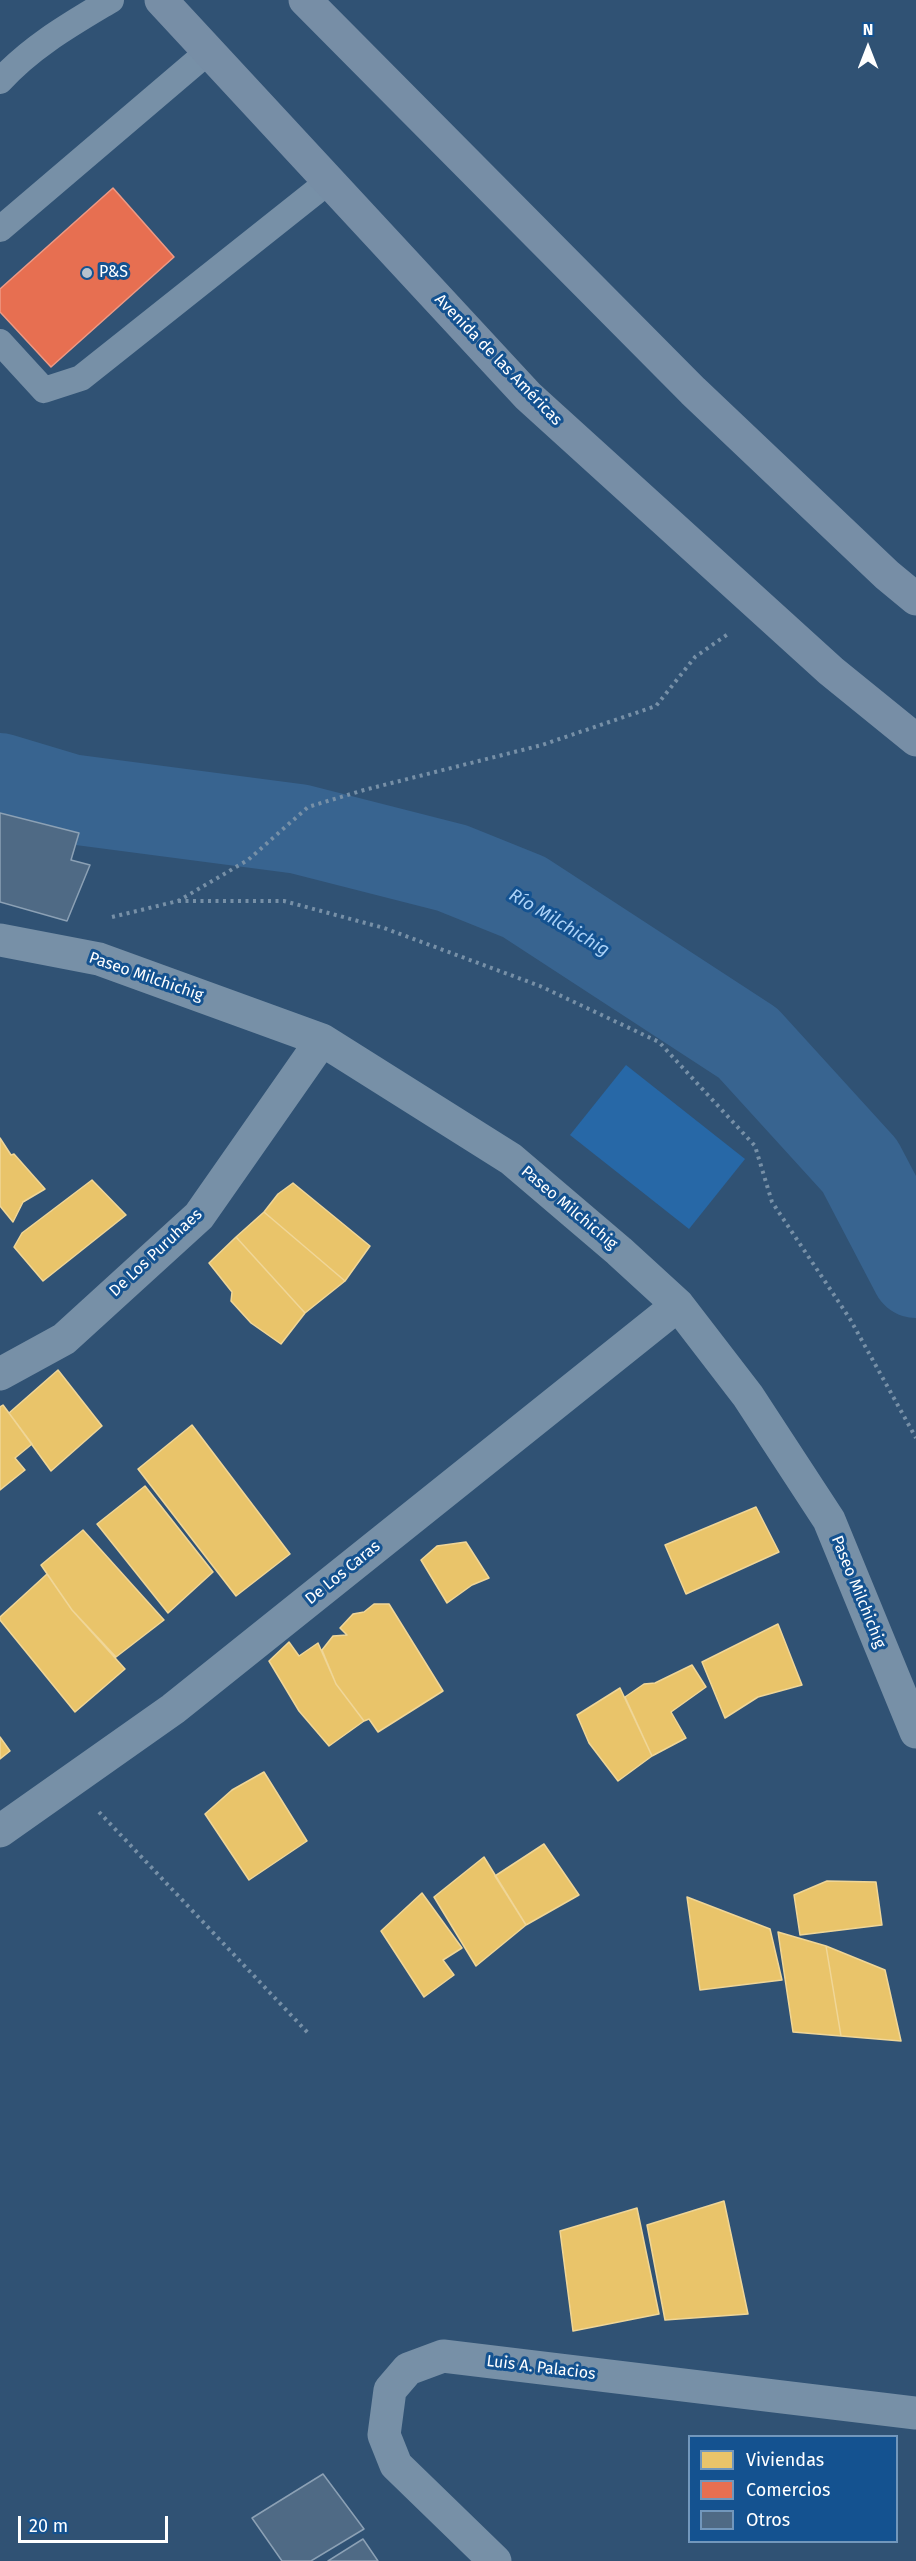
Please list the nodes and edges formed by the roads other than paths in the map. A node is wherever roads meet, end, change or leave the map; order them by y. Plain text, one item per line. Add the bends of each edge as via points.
1 (111, 0) edge
2 (161, 0) edge
3 (304, 0) edge
4 (209, 51) junction
5 (0, 81) edge
6 (328, 181) junction
7 (0, 229) edge
8 (0, 342) edge
9 (916, 599) edge
10 (916, 740) edge
11 (0, 940) edge
12 (322, 1040) junction
13 (678, 1305) junction
14 (0, 1374) edge
15 (916, 1732) edge
16 (0, 1831) edge
17 (916, 2414) edge
18 (495, 2561) edge

1 - 5 lane via 54,34
2 - 4 main road, Avenida de las Américas
3 - 9 main road via 693,392
4 - 6 main road, Avenida de las Américas
4 - 7 lane
6 - 8 lane via 81,378 44,390
6 - 10 main road, Avenida de las Américas via 528,396 831,671
11 - 12 street, Paseo Milchichig via 99,959
12 - 13 street, Paseo Milchichig via 511,1159
12 - 14 street, De Los Puruhaes via 199,1216 64,1339
13 - 15 street, Paseo Milchichig via 748,1396 829,1520
13 - 16 street, De Los Caras via 173,1709
17 - 18 street, Luis A. Palacios via 443,2356 408,2369 390,2390 384,2435 396,2465

